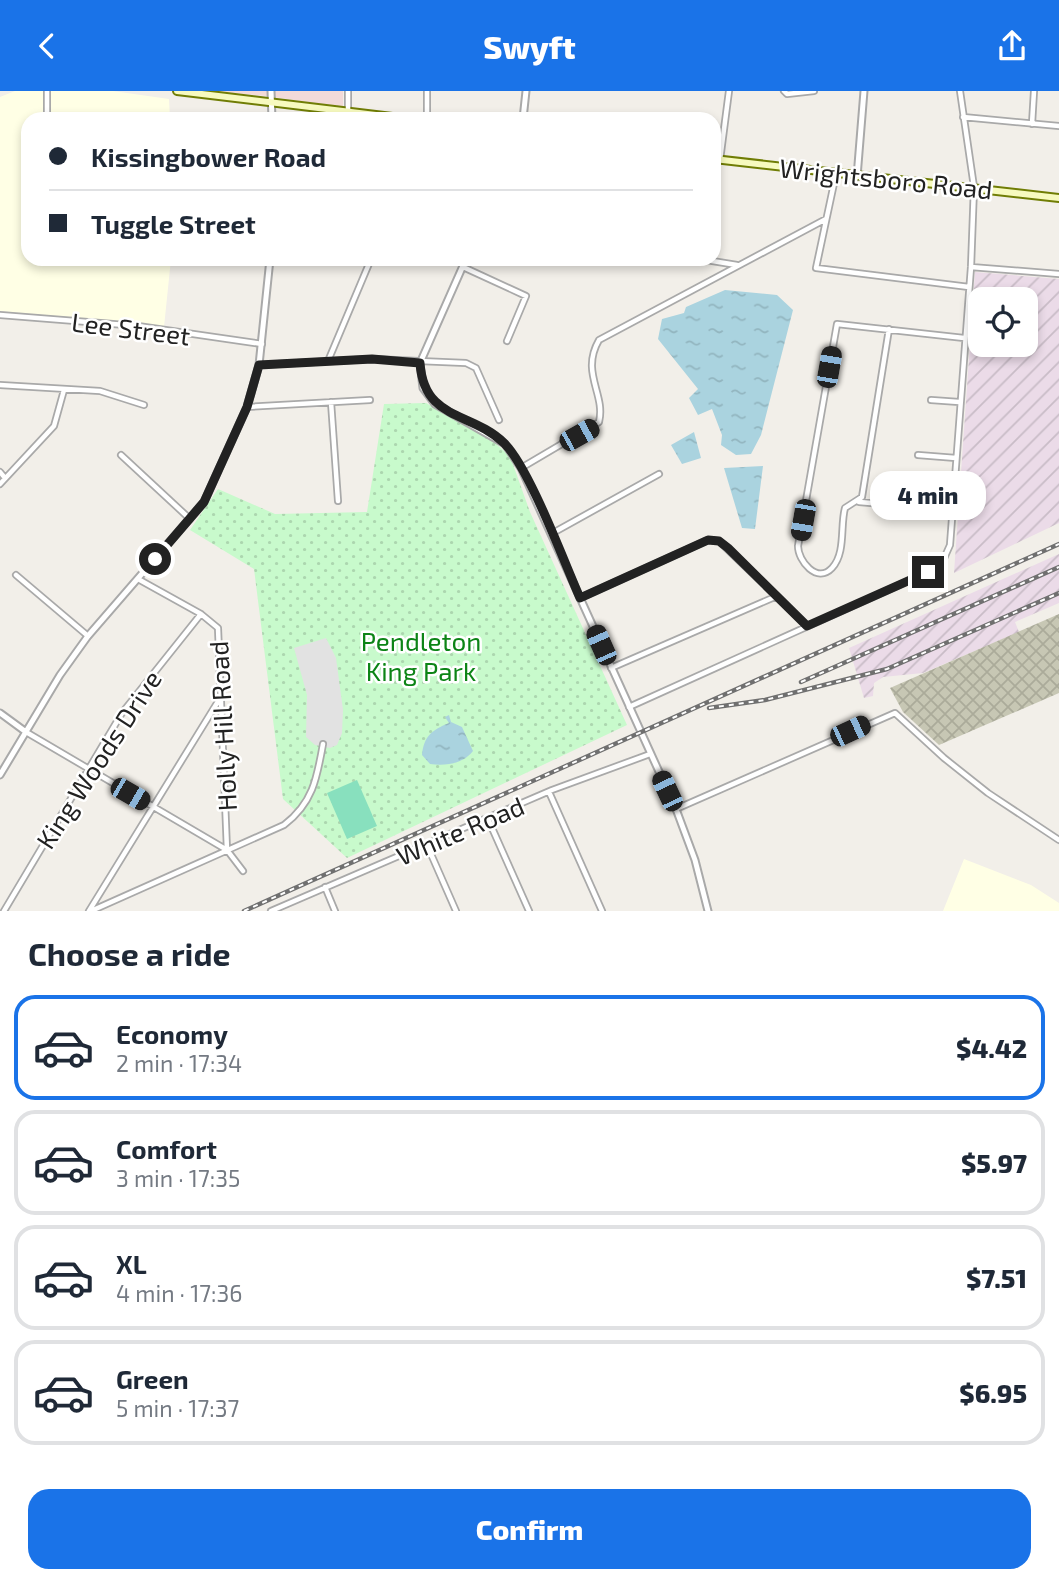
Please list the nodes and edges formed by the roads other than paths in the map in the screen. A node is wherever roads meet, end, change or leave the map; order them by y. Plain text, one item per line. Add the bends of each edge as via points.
1 (47, 91) edge
2 (177, 91) edge
3 (271, 91) edge
4 (348, 91) edge
5 (426, 91) edge
6 (526, 91) edge
7 (729, 91) edge
8 (784, 91) edge
9 (814, 91) edge
10 (864, 91) edge
11 (961, 91) edge
12 (1034, 91) edge
13 (272, 102) junction
14 (47, 112) edge
15 (272, 112) edge
16 (348, 112) joint
17 (427, 112) edge
18 (524, 112) edge
19 (963, 117) junction
20 (1032, 124) junction
21 (1059, 126) edge
22 (721, 137) edge
23 (721, 160) edge
24 (836, 174) junction
25 (857, 177) junction
26 (974, 187) junction
27 (1059, 198) edge
28 (826, 219) junction
29 (721, 262) edge
30 (738, 265) junction
31 (270, 266) edge
32 (368, 266) edge
33 (463, 267) joint
34 (971, 267) junction
35 (1059, 274) edge
36 (969, 287) joint
37 (968, 297) edge
38 (0, 315) edge
39 (889, 329) junction
40 (964, 338) junction
41 (507, 341) dead end
42 (262, 344) junction
43 (328, 362) junction
44 (420, 363) junction
45 (259, 365) junction
46 (0, 385) edge
47 (64, 390) junction
48 (370, 400) dead end
49 (931, 400) dead end
50 (331, 402) junction
51 (960, 402) junction
52 (144, 405) dead end
53 (247, 407) junction
54 (499, 420) dead end
55 (121, 454) dead end
56 (918, 455) dead end
57 (956, 458) junction
58 (521, 468) junction
59 (0, 472) edge
60 (659, 474) dead end
61 (5, 478) junction
62 (0, 484) edge
63 (338, 501) dead end
64 (859, 502) junction
65 (952, 510) junction
66 (190, 519) junction
67 (551, 534) junction
68 (16, 575) dead end
69 (138, 579) junction
70 (777, 596) junction
71 (580, 598) junction
72 (201, 614) junction
73 (807, 626) junction
74 (89, 636) junction
75 (611, 668) junction
76 (223, 695) junction
77 (629, 707) junction
78 (0, 713) edge
79 (26, 732) junction
80 (323, 744) dead end
81 (650, 754) junction
82 (89, 769) junction
83 (0, 775) edge
84 (549, 792) junction
85 (151, 806) junction
86 (676, 809) junction
87 (488, 819) junction
88 (1059, 840) edge
89 (427, 845) junction
90 (228, 851) junction
91 (243, 871) dead end
92 (325, 887) junction
93 (4, 911) edge
94 (90, 911) edge
95 (271, 911) edge
96 (335, 911) edge
97 (456, 911) edge
98 (530, 911) edge
99 (602, 911) edge
100 (708, 911) edge

1 - 14 street
2 - 13 main road
3 - 13 street
4 - 16 street
5 - 17 street
6 - 18 street
7 - 22 street
8 - 9 street
10 - 25 street
11 - 19 street
12 - 20 street
13 - 15 street
13 - 16 main road
19 - 20 street
19 - 26 street
20 - 21 street
23 - 24 main road, Wrightsboro Road
24 - 25 main road, Wrightsboro Road
24 - 28 street
25 - 26 main road, Wrightsboro Road
26 - 27 main road, Wrightsboro Road
26 - 34 street
28 - 30 street
28 - 36 street via 817,268
29 - 30 street
30 - 58 street via 599,340 590,367 598,422
31 - 42 street
32 - 43 street
33 - 41 street via 526,296
33 - 44 street
34 - 35 street
34 - 36 street
37 - 40 street
38 - 42 street, Lee Street via 138,326
39 - 40 street
39 - 64 street
39 - 64 street via 837,324 798,546 799,557 809,569 821,573 831,568 845,508
40 - 51 street
42 - 45 street
43 - 44 street
43 - 45 street
44 - 54 street via 471,364
44 - 58 street via 423,388 435,404 493,435
45 - 53 street
46 - 47 street
47 - 52 street via 100,391
47 - 61 street via 54,426
48 - 50 street
49 - 51 street
50 - 53 street
50 - 63 street
51 - 57 street
53 - 66 street via 204,502
55 - 66 street
56 - 57 street
57 - 65 street
58 - 67 street
59 - 61 street
60 - 67 street
61 - 62 street
64 - 65 street
65 - 73 street via 950,546 939,566
66 - 69 street
67 - 71 street
68 - 74 street
69 - 72 street, Holly Hill Road
69 - 74 street
70 - 71 street via 728,548 708,540
70 - 73 street
70 - 75 street
71 - 75 street
72 - 76 street, Holly Hill Road via 218,628
72 - 82 street, King Woods Drive via 146,678
73 - 77 street
74 - 79 street
75 - 77 street
76 - 85 street
76 - 90 street, Holly Hill Road
77 - 81 street
78 - 79 street
79 - 82 street
79 - 83 street
80 - 90 street via 317,782 302,810 284,825
81 - 84 street, White Road
81 - 86 street
82 - 85 street
82 - 93 street, King Woods Drive
84 - 87 street, White Road
84 - 99 street
85 - 90 street
85 - 94 street
86 - 88 street via 895,713 988,793
86 - 100 street
87 - 89 street, White Road
87 - 98 street
89 - 92 street, White Road
89 - 97 street
90 - 91 street, Holly Hill Road
90 - 94 street
92 - 95 street, White Road
92 - 96 street

